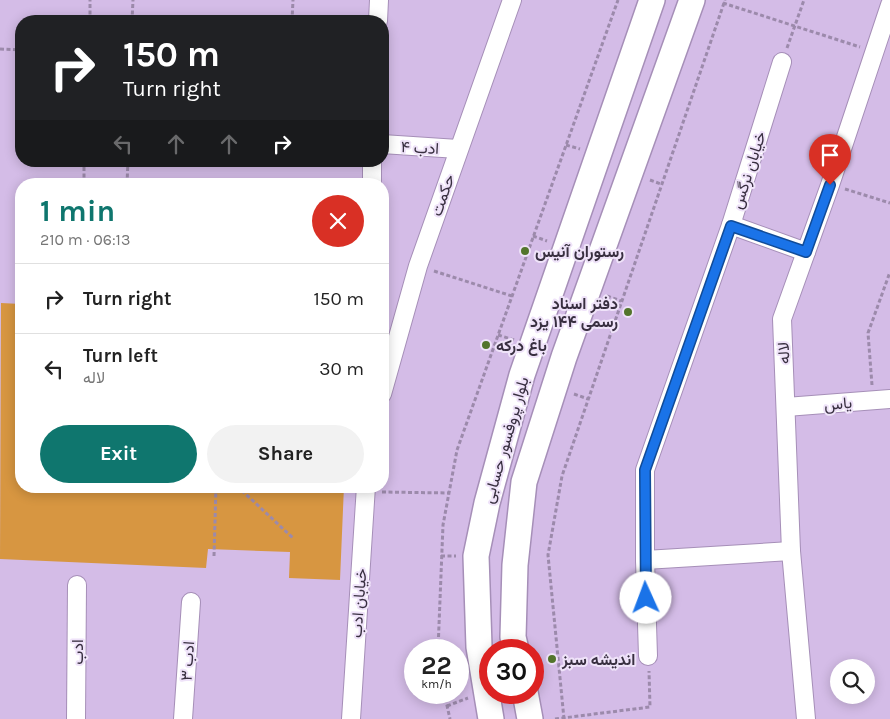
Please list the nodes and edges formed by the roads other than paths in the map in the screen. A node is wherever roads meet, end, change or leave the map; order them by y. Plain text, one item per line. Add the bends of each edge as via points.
1 (379, 0) edge
2 (512, 0) edge
3 (652, 0) edge
4 (692, 0) edge
5 (889, 10) edge
6 (378, 15) edge
7 (782, 62) road end
8 (389, 144) edge
9 (458, 149) junction
10 (731, 226) junction
11 (806, 252) junction
12 (389, 369) edge
13 (882, 400) edge
14 (786, 407) junction
15 (366, 493) edge
16 (791, 551) junction
17 (645, 560) junction
18 (77, 585) dead end
19 (191, 602) dead end
20 (514, 639) edge
21 (648, 656) road end
22 (527, 704) edge
23 (76, 719) edge
24 (183, 719) edge
25 (351, 719) edge
26 (491, 719) edge
27 (530, 719) edge
28 (806, 719) edge

1 - 6 street
2 - 9 street, حکمت
3 - 26 main road, بلوار پروفسور حسابی via 522,375 486,503 476,556 479,647
4 - 20 main road, بلوار پروفسور حسابی via 564,357 524,482 515,565
5 - 11 street, لاله
7 - 10 street, خیابان نرگس
8 - 9 street, ادب ۴
9 - 12 street, حکمت via 418,266
10 - 11 street
10 - 17 street, خیابان نرگس via 645,470
11 - 14 street, لاله via 782,319
13 - 14 street, یاس
14 - 16 street, لاله
15 - 25 street, خیابان ادب
16 - 17 street
16 - 28 street, لاله
17 - 21 street, خیابان نرگس
18 - 23 street, ادب
19 - 24 street, ادب ۳
22 - 27 main road

